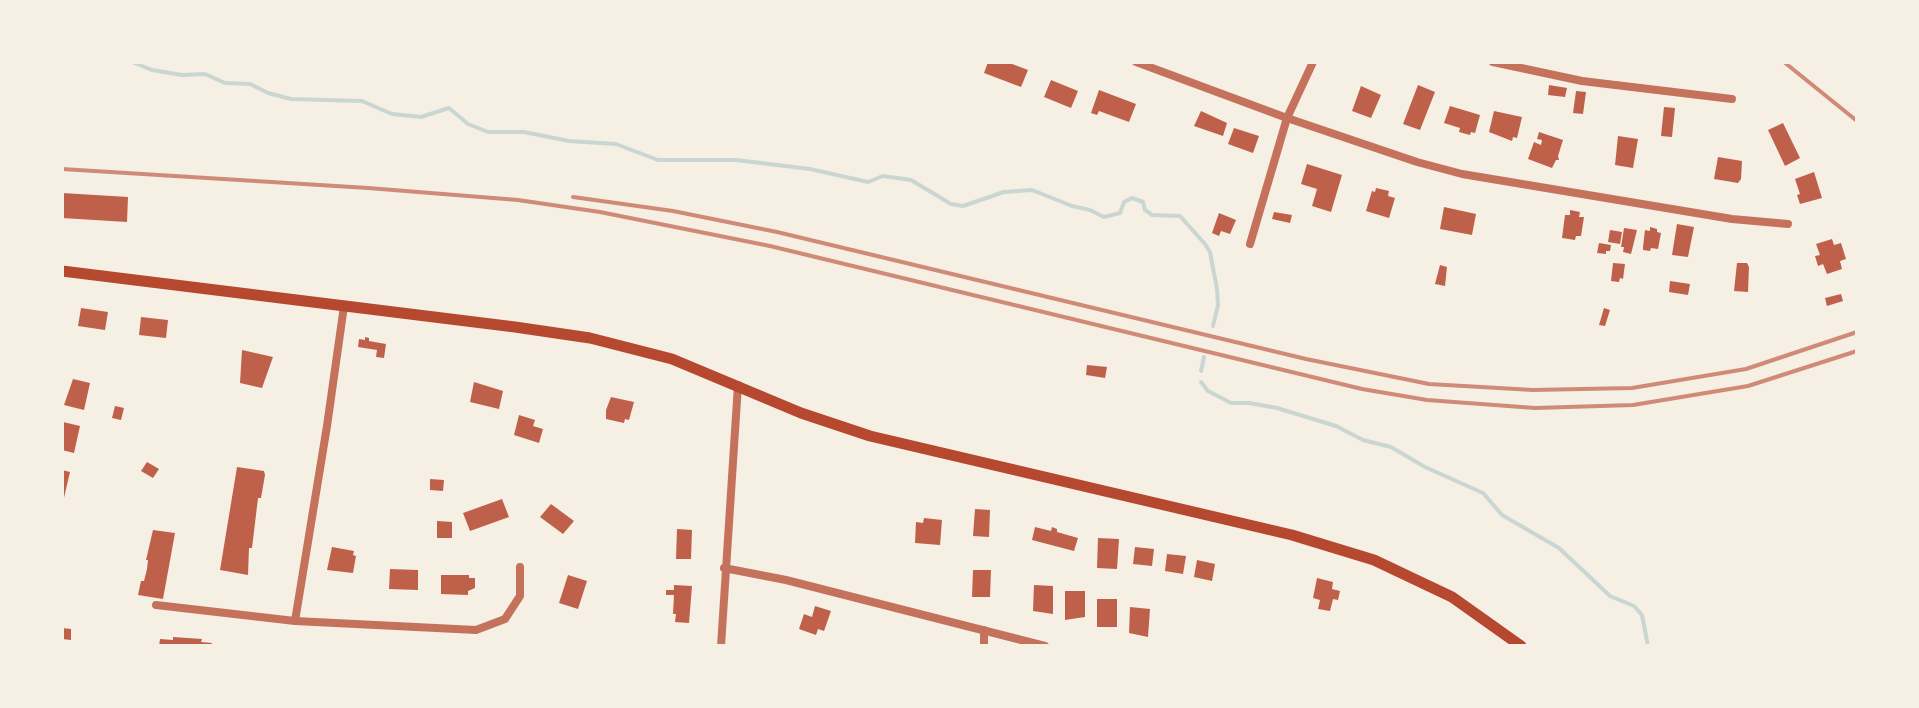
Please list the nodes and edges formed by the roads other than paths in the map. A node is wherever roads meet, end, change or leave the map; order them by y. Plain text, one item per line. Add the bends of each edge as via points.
1 (1136, 62) edge
2 (1313, 62) edge
3 (1493, 62) edge
4 (1732, 99) dead end
5 (1287, 118) junction
6 (1788, 224) dead end
7 (1250, 244) dead end
8 (62, 271) edge
9 (344, 306) junction
10 (738, 385) junction
11 (520, 567) dead end
12 (724, 568) junction
13 (156, 605) dead end
14 (295, 621) junction
15 (984, 630) junction
16 (721, 646) edge
17 (984, 646) edge
18 (1045, 646) edge
19 (1521, 646) edge

1 - 5 street
2 - 5 street
3 - 4 street via 1582,81
5 - 6 street via 1462,174
5 - 7 street
8 - 9 main road
9 - 10 main road via 590,338 672,359
9 - 14 street
10 - 12 street
10 - 19 main road via 870,436 1292,535 1374,560 1452,597
11 - 14 street via 520,596 505,619 476,630
12 - 15 street
12 - 16 street
13 - 14 street
15 - 17 street
15 - 18 street

